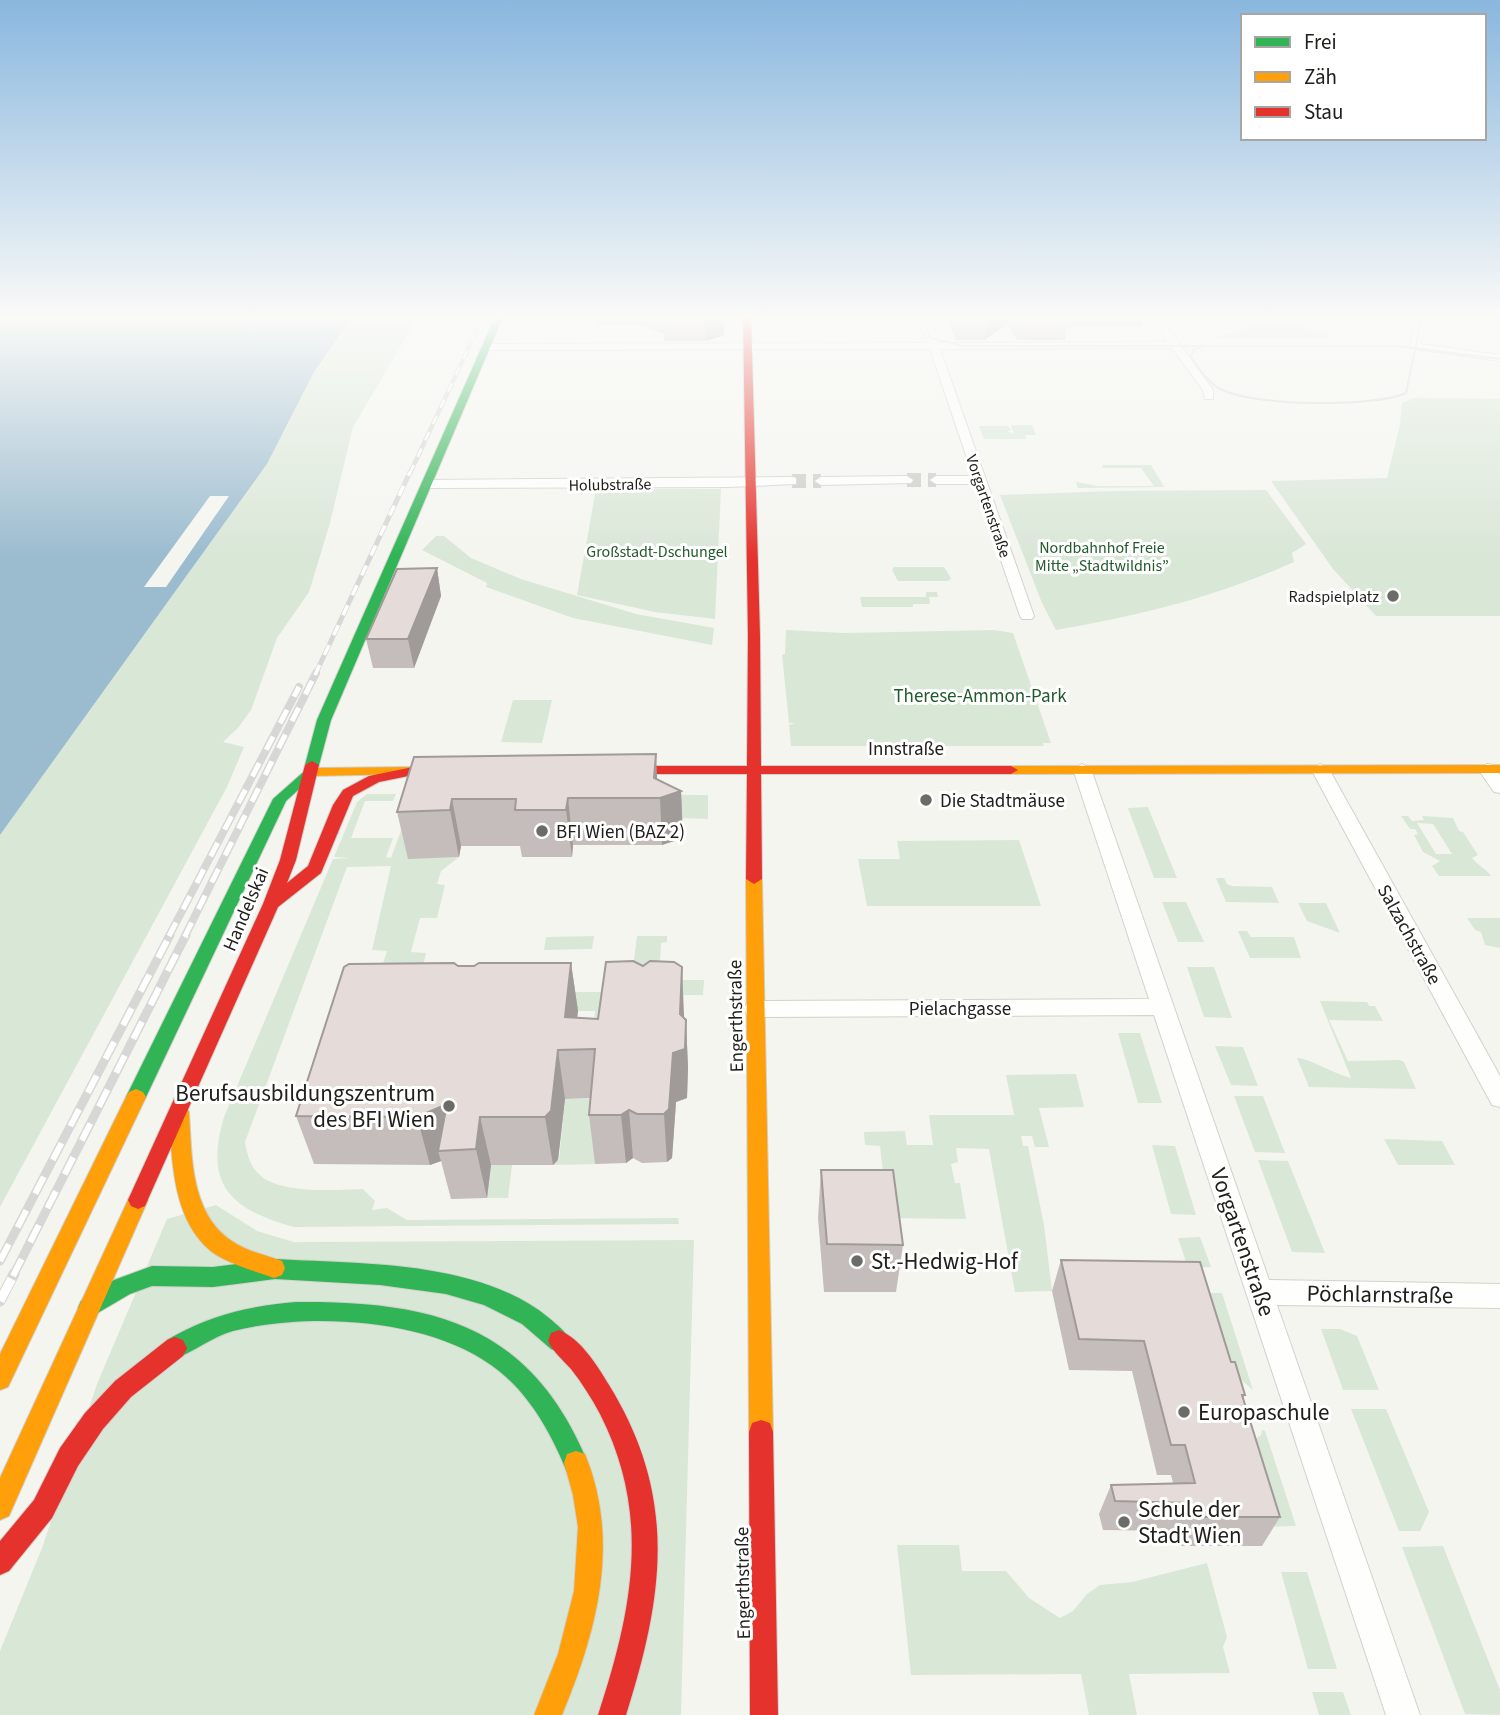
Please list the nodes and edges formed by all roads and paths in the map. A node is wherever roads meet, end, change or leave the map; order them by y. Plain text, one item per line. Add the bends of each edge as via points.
1 (465, 397) edge
2 (749, 397) edge
3 (951, 397) edge
4 (907, 480) tunnel mouth
5 (936, 480) tunnel mouth
6 (981, 480) junction
7 (750, 481) junction
8 (792, 481) tunnel mouth
9 (821, 481) tunnel mouth
10 (428, 484) junction
11 (1027, 616) dead end
12 (752, 769) junction
13 (1082, 769) junction
14 (1320, 769) junction
15 (1493, 769) edge
16 (608, 770) edge
17 (312, 772) junction
18 (1500, 788) edge
19 (271, 904) junction
20 (1164, 1007) junction
21 (755, 1009) junction
22 (1500, 1098) edge
23 (179, 1112) junction
24 (277, 1269) junction
25 (1261, 1292) junction
26 (1500, 1296) edge
27 (89, 1308) junction
28 (0, 1380) edge
29 (0, 1507) edge
30 (0, 1562) edge
31 (548, 1715) edge
32 (612, 1715) edge
33 (764, 1715) edge
34 (1403, 1715) edge

1 - 10 main road, Handelskai
2 - 7 main road, Engerthstraße
3 - 6 street, Vorgartenstraße
4 - 9 street
5 - 6 street
6 - 11 street, Vorgartenstraße
7 - 8 street, Holubstraße
7 - 10 street, Holubstraße
7 - 12 main road, Engerthstraße
10 - 17 main road, Handelskai via 324,720
12 - 13 main road, Innstraße
12 - 16 main road, Innstraße
12 - 21 main road, Engerthstraße
13 - 14 main road, Innstraße
13 - 20 street, Vorgartenstraße
14 - 15 main road, Innstraße
14 - 22 street, Salzachstraße
15 - 18 street
17 - 19 main road, Handelskai
17 - 19 main road via 419,771 374,779 348,793 315,869
17 - 28 main road via 280,799
19 - 23 main road, Handelskai
20 - 21 street, Pielachgasse
20 - 25 street, Vorgartenstraße
21 - 33 main road, Engerthstraße
23 - 24 main road via 187,1187 196,1214 215,1241
23 - 27 main road, Handelskai
24 - 27 main road via 214,1277 146,1277
24 - 32 main road via 418,1278 491,1297 562,1343 591,1376 617,1419 636,1469 647,1532 645,1597 631,1663
25 - 26 street, Pöchlarnstraße
25 - 34 street, Vorgartenstraße
27 - 29 main road, Handelskai
30 - 31 main road via 44,1507 68,1457 92,1422 159,1358 195,1336 225,1323 285,1313 392,1318 435,1326 466,1337 526,1378 570,1443 584,1485 592,1538 590,1585 575,1645

